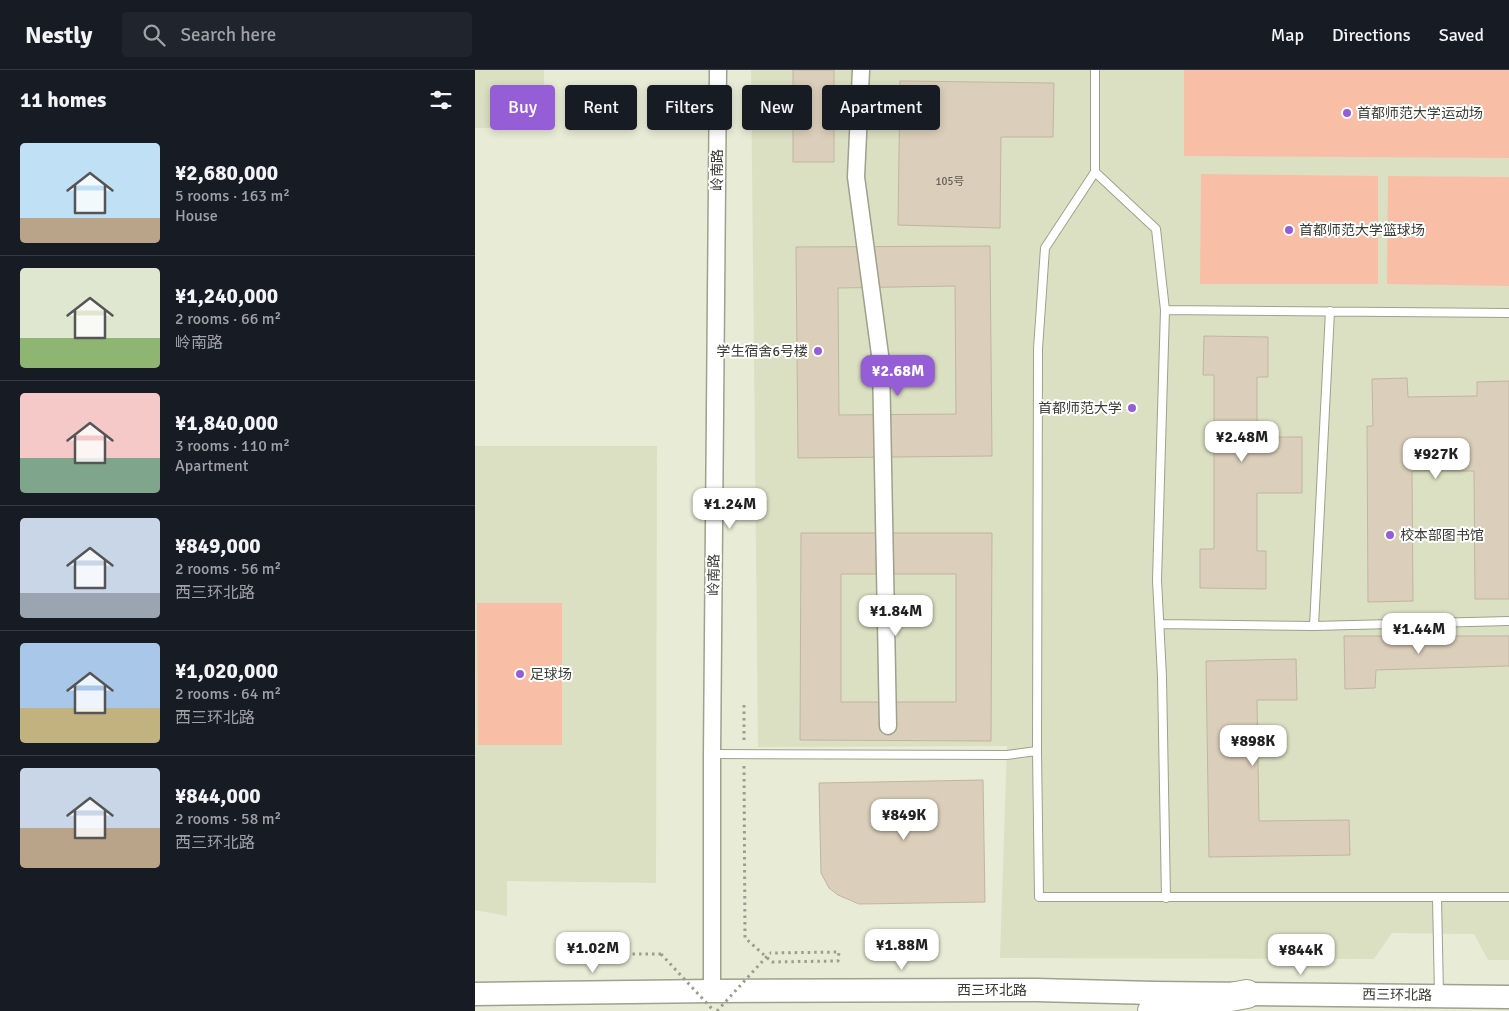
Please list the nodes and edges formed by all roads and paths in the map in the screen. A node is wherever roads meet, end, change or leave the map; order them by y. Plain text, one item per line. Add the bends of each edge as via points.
1 (718, 70) edge
2 (861, 70) edge
3 (1095, 70) edge
4 (1095, 172) junction
5 (1165, 310) junction
6 (1330, 311) junction
7 (1509, 313) edge
8 (1509, 621) edge
9 (1160, 624) junction
10 (1314, 626) junction
11 (744, 705) dead end
12 (888, 726) dead end
13 (1037, 751) junction
14 (712, 754) junction
15 (744, 754) junction
16 (1509, 897) edge
17 (1166, 898) junction
18 (1437, 898) junction
19 (600, 954) dead end
20 (475, 994) edge
21 (1247, 994) junction
22 (1439, 996) junction
23 (1509, 997) edge
24 (714, 1004) edge
25 (1153, 1011) edge

1 - 14 street, 岭南路
2 - 12 street via 856,177 881,362
3 - 4 lane
4 - 5 lane via 1156,229
4 - 13 lane via 1045,248 1038,349
5 - 6 lane
5 - 9 lane via 1157,580
6 - 7 lane
6 - 10 lane
8 - 10 lane
9 - 10 lane
9 - 17 lane
11 - 15 path
13 - 15 lane via 1007,755
13 - 17 lane via 1039,897
14 - 15 lane
14 - 24 street, 岭南路
15 - 24 path, bridge via 745,938 773,962 838,961 839,952 770,953
16 - 18 lane
17 - 18 lane
18 - 22 lane
19 - 24 path, bridge via 661,954
20 - 24 street, 西三环北路
21 - 22 street, 西三环北路
21 - 24 street, 西三环北路 via 1036,990
21 - 25 highway
22 - 23 street, 西三环北路

